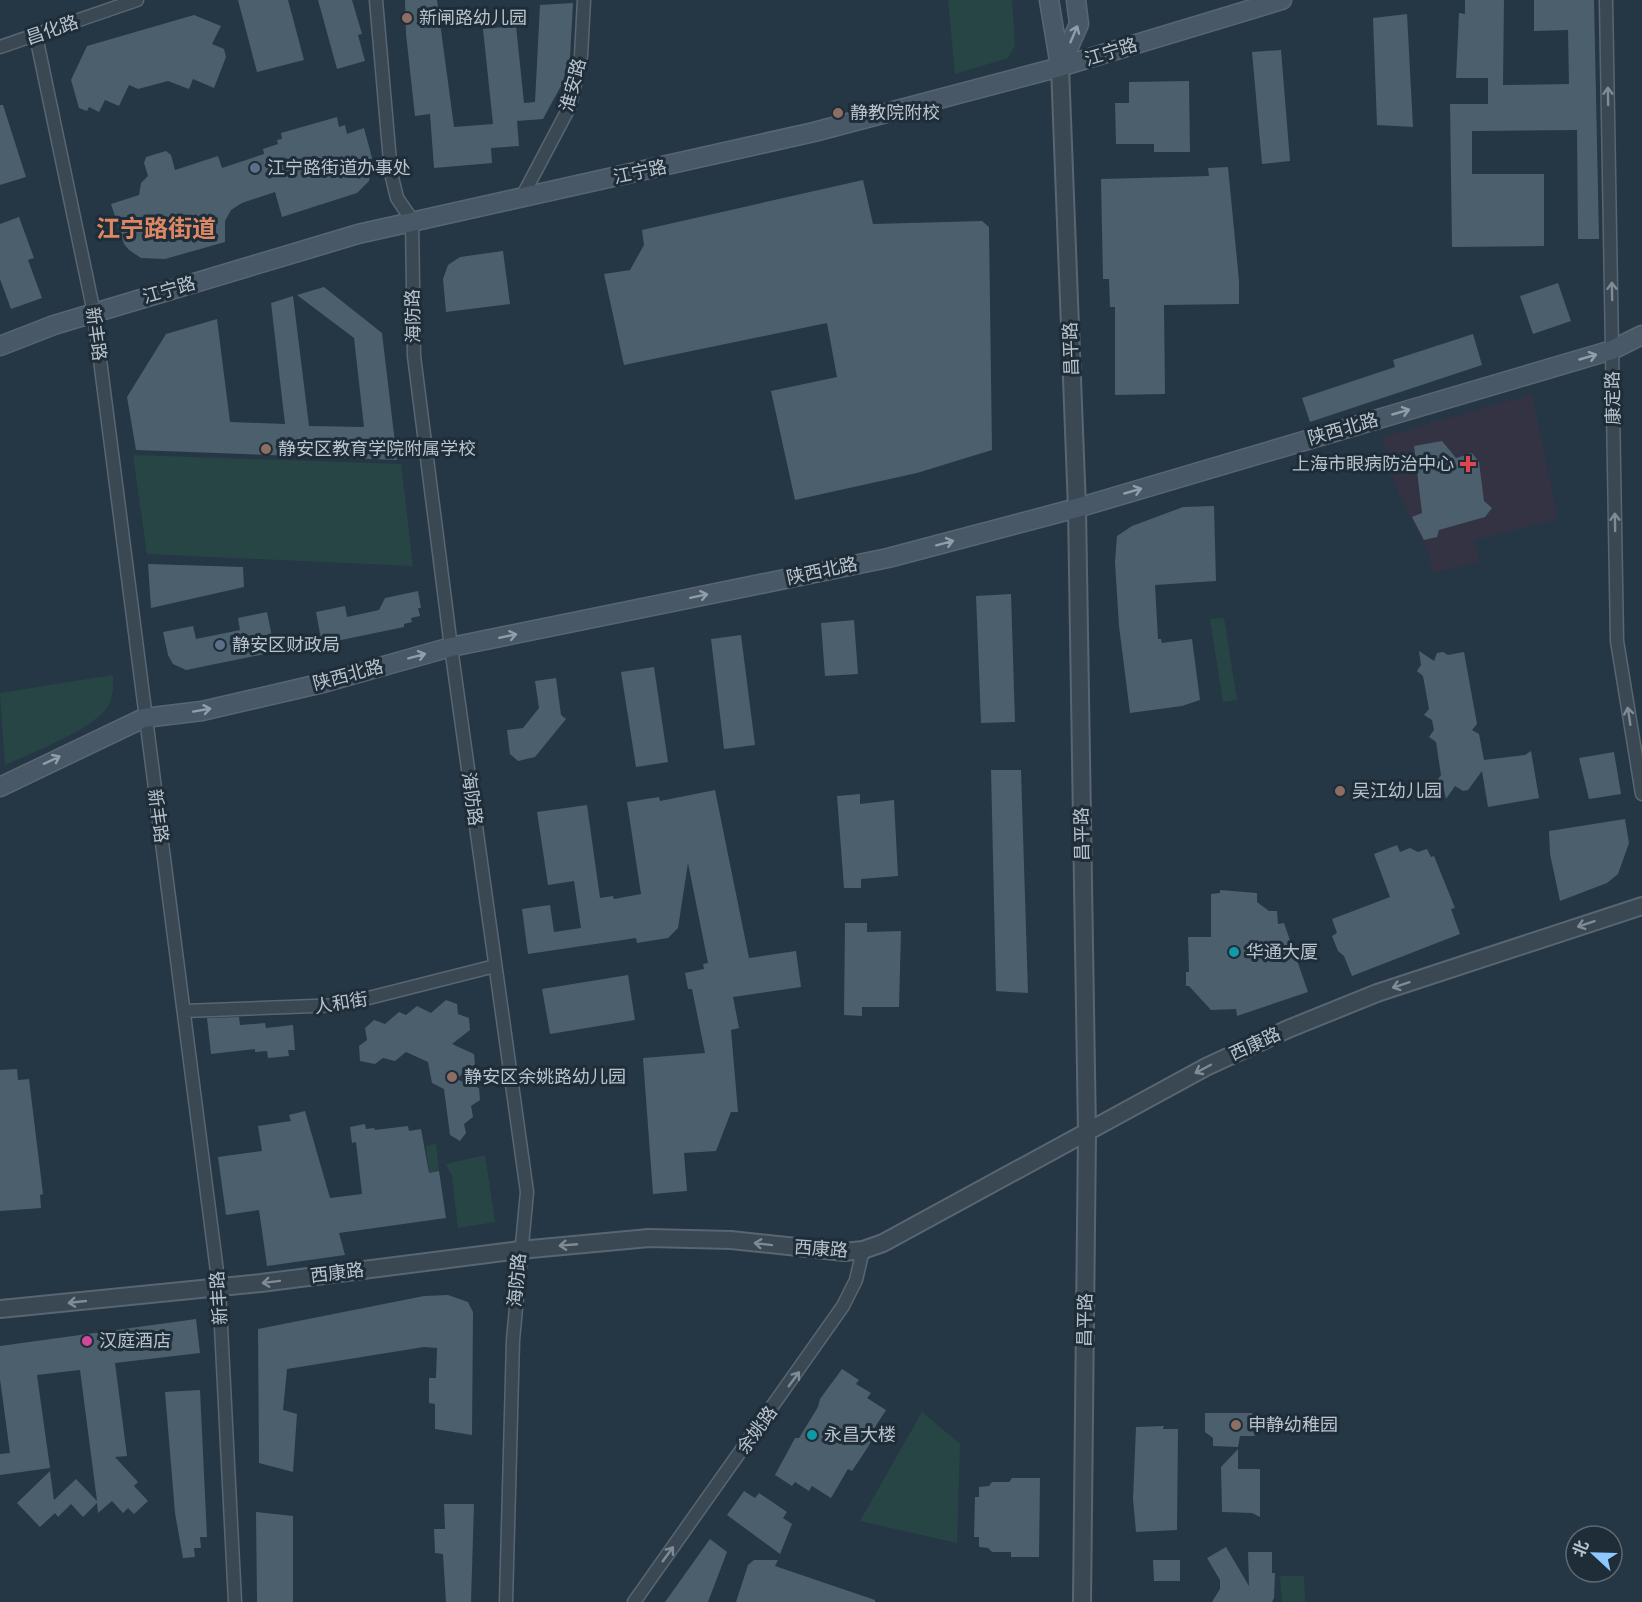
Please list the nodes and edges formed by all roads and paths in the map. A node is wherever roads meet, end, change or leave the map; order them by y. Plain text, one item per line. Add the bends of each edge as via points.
1 (137, 0) edge
2 (376, 0) edge
3 (584, 0) edge
4 (1049, 0) edge
5 (1076, 0) edge
6 (1282, 0) edge
7 (1606, 0) edge
8 (36, 36) junction
9 (0, 47) edge
10 (1060, 67) junction
11 (523, 195) junction
12 (412, 220) junction
13 (94, 313) junction
14 (1642, 335) edge
15 (0, 346) edge
16 (1612, 350) junction
17 (1077, 508) junction
18 (451, 647) junction
19 (144, 718) junction
20 (0, 787) edge
21 (1642, 794) edge
22 (1642, 906) edge
23 (495, 966) junction
24 (184, 1011) junction
25 (1087, 1133) junction
26 (520, 1250) junction
27 (863, 1251) junction
28 (219, 1287) junction
29 (0, 1309) edge
30 (235, 1602) edge
31 (506, 1602) edge
32 (634, 1602) edge
33 (1082, 1602) edge

1 - 8 street, 昌化路
2 - 12 street via 391,173 397,198
3 - 11 street, 淮安路 via 581,56 570,106
4 - 10 main road, 昌平路
10 -> 5 main road, 昌平路 via 1079,24
6 - 10 main road, 江宁路
16 -> 7 street, 康定路
8 - 9 street, 昌化路
8 - 13 street, 新丰路
10 - 11 main road, 江宁路 via 814,132
10 - 17 street, 昌平路
11 - 12 main road, 江宁路
12 - 13 main road, 江宁路
12 - 18 street, 海防路 via 414,356
13 - 15 main road, 江宁路
13 - 19 street, 新丰路
14 - 16 main road, 陕西北路
17 -> 16 main road, 陕西北路
21 -> 16 street, 康定路 via 1617,641
18 -> 17 main road, 陕西北路 via 888,558
17 - 25 street, 昌平路
19 -> 18 main road, 陕西北路 via 202,711
18 - 23 street, 海防路
20 -> 19 main road, 陕西北路
19 - 24 street, 新丰路
22 -> 25 street, 西康路 via 1377,993 1298,1024 1206,1067
23 - 24 street, 人和街 via 341,1005
23 - 26 street, 海防路 via 527,1192
24 - 28 street, 新丰路
25 - 27 street, 西康路
25 - 33 street, 昌平路
27 -> 26 street, 西康路 via 690,1237
26 -> 28 street, 西康路
26 - 31 street, 海防路 via 513,1340
32 -> 27 street, 余姚路 via 820,1342 856,1280
28 -> 29 street, 西康路
28 - 30 street, 新丰路

